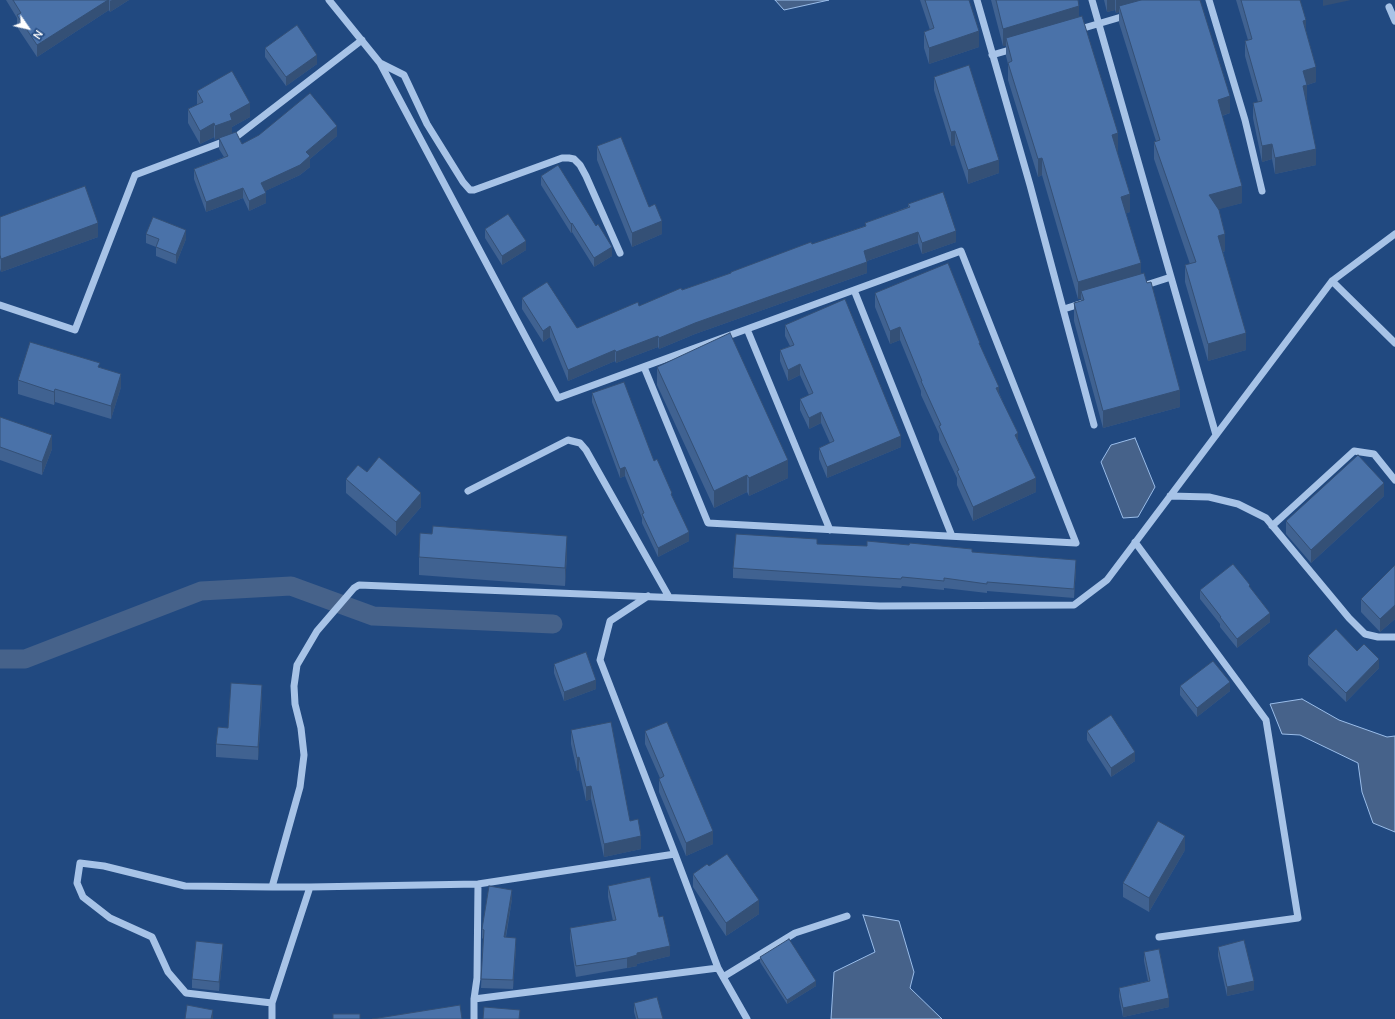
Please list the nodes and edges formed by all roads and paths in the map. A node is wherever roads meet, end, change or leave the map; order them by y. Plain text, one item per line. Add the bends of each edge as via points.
1 (329, 0) edge
2 (977, 0) edge
3 (1092, 0) edge
4 (1209, 0) edge
5 (1389, 7) dead end
6 (1135, 14) edge
7 (1395, 20) edge
8 (1099, 23) junction
9 (1068, 32) edge
10 (362, 40) junction
11 (1023, 46) edge
12 (992, 55) junction
13 (380, 63) junction
14 (1262, 191) dead end
15 (1395, 234) edge
16 (620, 253) dead end
17 (1171, 277) junction
18 (1332, 281) junction
19 (1135, 288) edge
20 (854, 290) junction
21 (1092, 300) edge
22 (0, 305) edge
23 (1064, 309) junction
24 (747, 329) junction
25 (1395, 343) edge
26 (644, 367) junction
27 (1094, 424) dead end
28 (1216, 435) junction
29 (1395, 480) edge
30 (468, 491) dead end
31 (1170, 496) junction
32 (1272, 526) junction
33 (830, 530) junction
34 (952, 536) junction
35 (1135, 542) junction
36 (648, 596) junction
37 (669, 597) junction
38 (1395, 638) edge
39 (675, 854) junction
40 (478, 884) junction
41 (310, 886) junction
42 (272, 887) junction
43 (847, 916) dead end
44 (1160, 937) dead end
45 (718, 968) junction
46 (723, 977) junction
47 (474, 999) junction
48 (272, 1003) junction
49 (272, 1019) edge
50 (474, 1019) edge
51 (747, 1019) edge

1 - 10 street
2 - 12 street
3 - 8 street
4 - 14 street via 1245,120
5 - 7 street
6 - 8 street
8 - 9 street
8 - 17 street
10 - 13 street
10 - 22 street via 236,137 136,175 75,330
11 - 12 street
12 - 23 street
13 - 16 street via 404,75 427,124 470,190 562,158 574,159 586,176
13 - 26 street via 558,398
15 - 18 street
17 - 19 street
17 - 28 street
18 - 25 street
18 - 28 street
20 - 24 street
20 - 34 street
20 - 34 street via 960,251 1076,543
21 - 23 street
23 - 27 street
24 - 26 street
24 - 33 street
26 - 33 street via 708,523
28 - 31 street
29 - 32 street via 1374,454 1354,451
30 - 37 street via 568,440 580,443
31 - 32 street via 1209,497 1238,504 1266,518
31 - 35 street
32 - 38 street via 1365,634
33 - 34 street
35 - 37 street via 1107,580 1074,605 880,606
35 - 44 street via 1266,720 1298,918
36 - 37 street
36 - 39 street via 610,620 600,660
36 - 42 street via 359,585 347,594 317,631 297,665 295,704 304,755 300,787
39 - 40 street
39 - 45 street
40 - 41 street
40 - 47 street via 477,978
41 - 42 street
41 - 48 street
42 - 48 street via 186,886 104,866 80,863 77,883 83,898 110,918 152,937 168,972 186,992
43 - 46 street via 795,933
45 - 46 street
45 - 47 street
46 - 51 street
47 - 50 street
48 - 49 street

